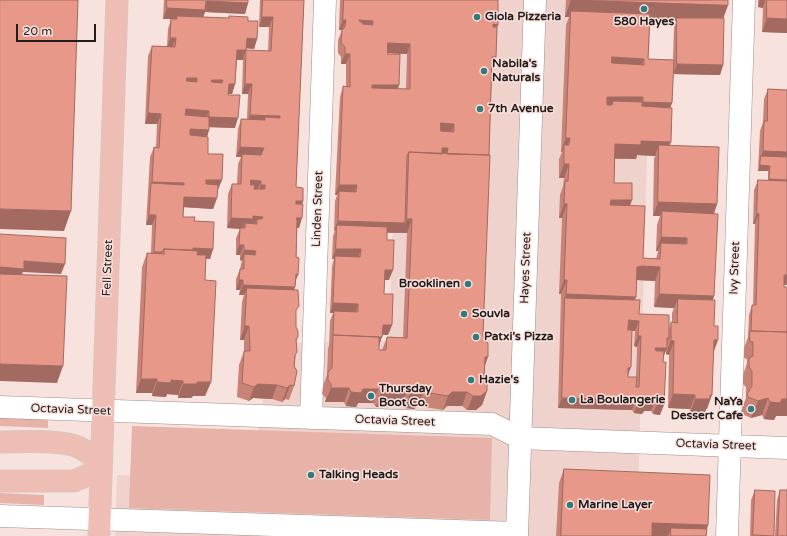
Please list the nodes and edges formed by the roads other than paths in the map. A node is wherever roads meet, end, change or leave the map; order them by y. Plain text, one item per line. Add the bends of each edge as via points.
1 (116, 0) edge
2 (325, 0) edge
3 (535, 0) edge
4 (744, 0) edge
5 (0, 407) edge
6 (103, 410) junction
7 (311, 418) junction
8 (520, 438) junction
9 (0, 442) edge
10 (729, 446) junction
11 (787, 448) edge
12 (101, 465) junction
13 (0, 481) edge
14 (0, 516) edge
15 (99, 528) edge
16 (308, 531) edge
17 (517, 534) edge
18 (727, 536) edge

1 - 6 main road, Fell Street
2 - 7 street, Linden Street
3 - 8 street, Hayes Street
4 - 10 street, Ivy Street
5 - 6 street, Octavia Street
6 - 7 street, Octavia Street
6 - 12 main road, Fell Street
7 - 8 street, Octavia Street via 492,424
8 - 10 street, Octavia Street
8 - 17 street, Hayes Street
9 - 12 main road via 78,447
10 - 11 street, Octavia Street
10 - 18 street, Ivy Street
12 - 13 main road via 74,481
12 - 15 main road, Fell Street
14 - 15 street
15 - 16 street
16 - 17 street

